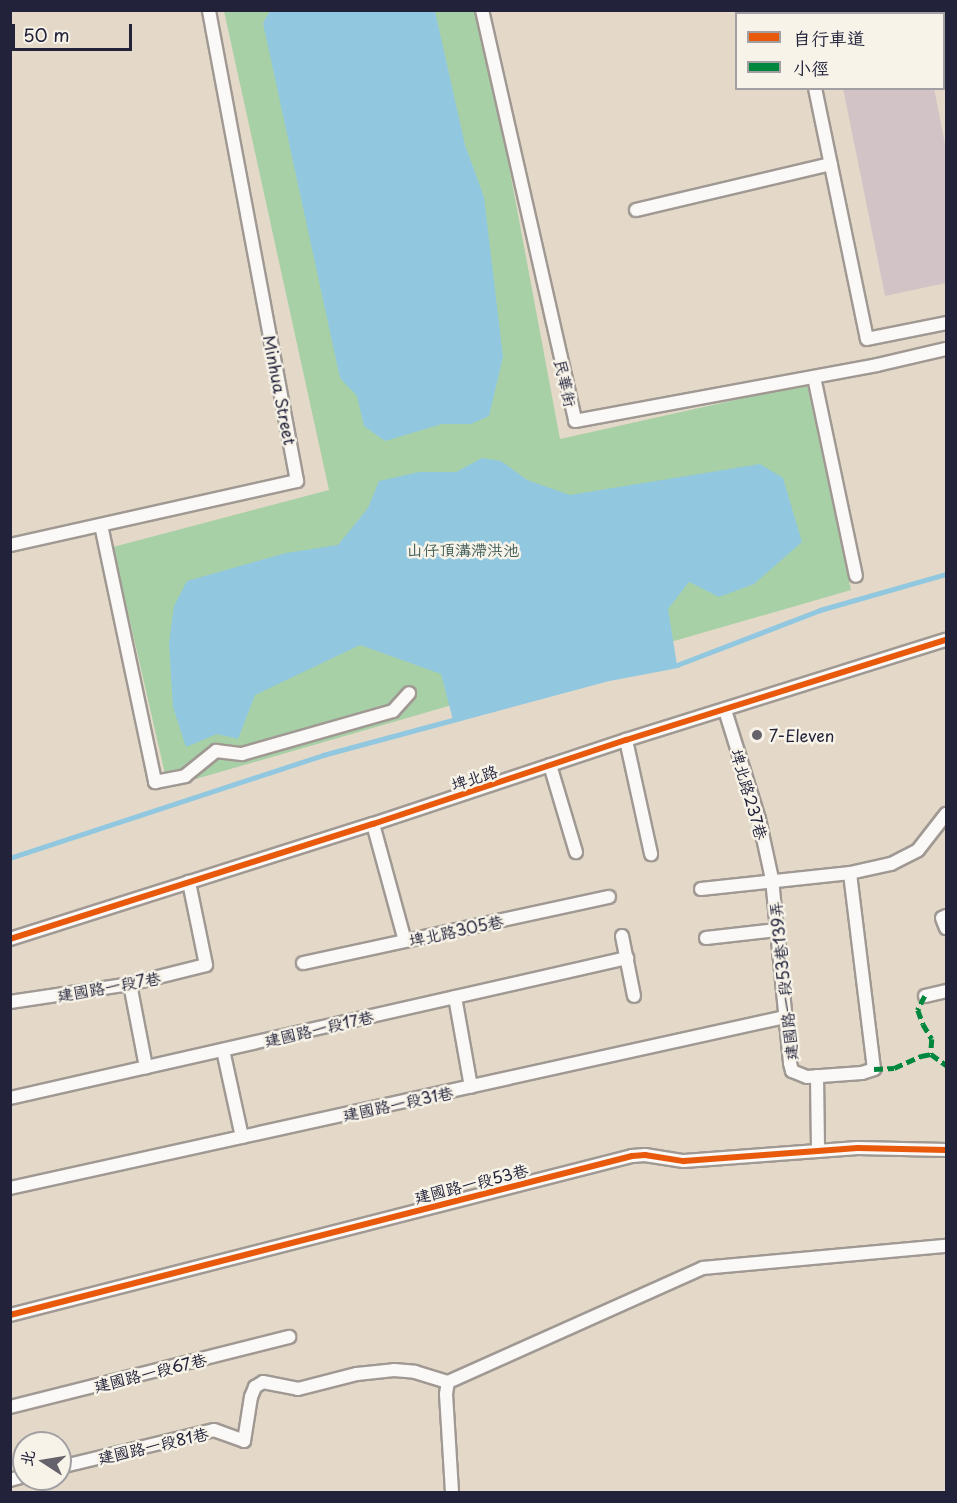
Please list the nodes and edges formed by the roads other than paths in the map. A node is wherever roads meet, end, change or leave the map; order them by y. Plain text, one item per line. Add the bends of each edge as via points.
1 (209, 10) edge
2 (482, 10) edge
3 (815, 90) edge
4 (831, 164) junction
5 (636, 210) dead end
6 (946, 323) edge
7 (946, 349) edge
8 (814, 376) junction
9 (101, 525) junction
10 (10, 545) edge
11 (856, 576) dead end
12 (946, 640) edge
13 (409, 693) dead end
14 (725, 710) junction
15 (626, 740) junction
16 (550, 765) junction
17 (946, 814) edge
18 (373, 824) junction
19 (576, 852) dead end
20 (651, 854) dead end
21 (850, 873) junction
22 (772, 879) junction
23 (189, 882) junction
24 (701, 889) dead end
25 (609, 897) dead end
26 (777, 930) junction
27 (622, 936) dead end
28 (706, 938) dead end
29 (10, 939) edge
30 (405, 941) junction
31 (627, 958) junction
32 (303, 963) dead end
33 (130, 984) junction
34 (946, 991) edge
35 (634, 996) dead end
36 (925, 996) dead end
37 (455, 997) junction
38 (10, 1002) edge
39 (785, 1017) junction
40 (224, 1050) junction
41 (146, 1067) junction
42 (817, 1076) junction
43 (471, 1086) junction
44 (10, 1098) edge
45 (242, 1137) junction
46 (946, 1150) edge
47 (818, 1151) junction
48 (10, 1188) edge
49 (946, 1246) edge
50 (10, 1315) edge
51 (289, 1337) dead end
52 (448, 1382) junction
53 (10, 1407) edge
54 (72, 1464) edge
55 (452, 1492) edge

1 - 9 street, Minhua Street via 297,481
2 - 8 street, 民華街 via 575,421
3 - 4 street
4 - 5 street
4 - 6 street via 867,339
7 - 8 street, 民華街
8 - 11 street
9 - 10 street, Minhua Street
9 - 13 street via 155,782 185,776 216,751 242,754 393,711
12 - 14 street, 埤北路
14 - 15 street, 埤北路
14 - 22 street, 埤北路237巷 via 759,819
15 - 16 street, 埤北路
15 - 20 street
16 - 18 street, 埤北路
16 - 19 street
17 - 21 street via 918,850 891,864
18 - 23 street, 埤北路
18 - 30 street
21 - 22 street
21 - 42 street, 建國路一段53巷139弄 via 874,1069
22 - 24 street
22 - 26 street, 建國路一段53巷139弄
23 - 29 street, 埤北路
23 - 33 street, 建國路一段7巷 via 206,965
25 - 30 street, 埤北路305巷
26 - 28 street
26 - 39 street, 建國路一段53巷139弄
27 - 31 street
30 - 32 street, 埤北路305巷
31 - 35 street
31 - 37 street, 建國路一段17巷
33 - 38 street, 建國路一段7巷
33 - 41 street
34 - 36 street
37 - 40 street, 建國路一段17巷
37 - 43 street
39 - 42 street, 建國路一段53巷139弄 via 792,1071
39 - 43 street, 建國路一段31巷
40 - 41 street, 建國路一段17巷
40 - 45 street
41 - 44 street, 建國路一段17巷
42 - 47 street
43 - 45 street, 建國路一段31巷
45 - 48 street, 建國路一段31巷
46 - 47 street, 建國路一段53巷
47 - 50 street, 建國路一段53巷 via 684,1161 632,1156
49 - 52 street via 703,1268
51 - 53 street, 建國路一段67巷
52 - 54 street, 建國路一段81巷 via 394,1370 357,1374 298,1389 264,1382 255,1387 251,1397 244,1441 214,1430
52 - 55 street

